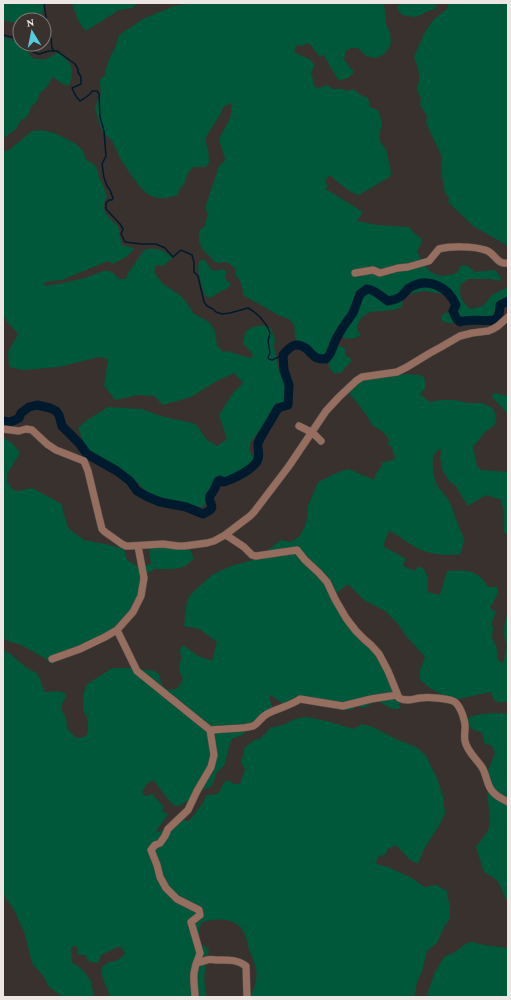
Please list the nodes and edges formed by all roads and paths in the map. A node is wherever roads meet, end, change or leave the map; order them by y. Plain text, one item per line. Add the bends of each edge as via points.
1 (508, 263) edge
2 (355, 273) dead end
3 (508, 317) edge
4 (299, 426) dead end
5 (3, 429) edge
6 (311, 432) junction
7 (321, 441) dead end
8 (226, 535) junction
9 (138, 546) junction
10 (117, 630) junction
11 (52, 659) dead end
12 (397, 694) junction
13 (210, 730) junction
14 (508, 802) edge
15 (197, 962) junction
16 (196, 997) edge
17 (247, 997) edge

1 - 2 street via 498,261 487,250 449,246 439,249 429,261 380,273 373,270
3 - 6 street via 488,331 460,336 407,368 358,378 326,410
4 - 6 street
5 - 9 street via 32,430 56,450 84,461 102,529 126,546
6 - 7 street
6 - 8 street via 254,512
8 - 9 street via 214,541 194,545
8 - 12 street via 256,556 297,550 327,582 335,600 356,631 379,654
9 - 10 street via 144,578 141,596 133,612
10 - 11 street via 105,638
10 - 13 street via 137,671
12 - 13 street via 343,706 300,699 266,715 252,726
12 - 14 street via 402,700 429,697 447,699 458,704 465,722 467,747 482,768 494,794
13 - 15 street via 214,755 211,767 188,810 168,829 160,844 151,850 166,888 177,898 199,910 200,915 191,925 200,953
15 - 16 street via 194,974
15 - 17 street via 236,960 242,963 246,966

